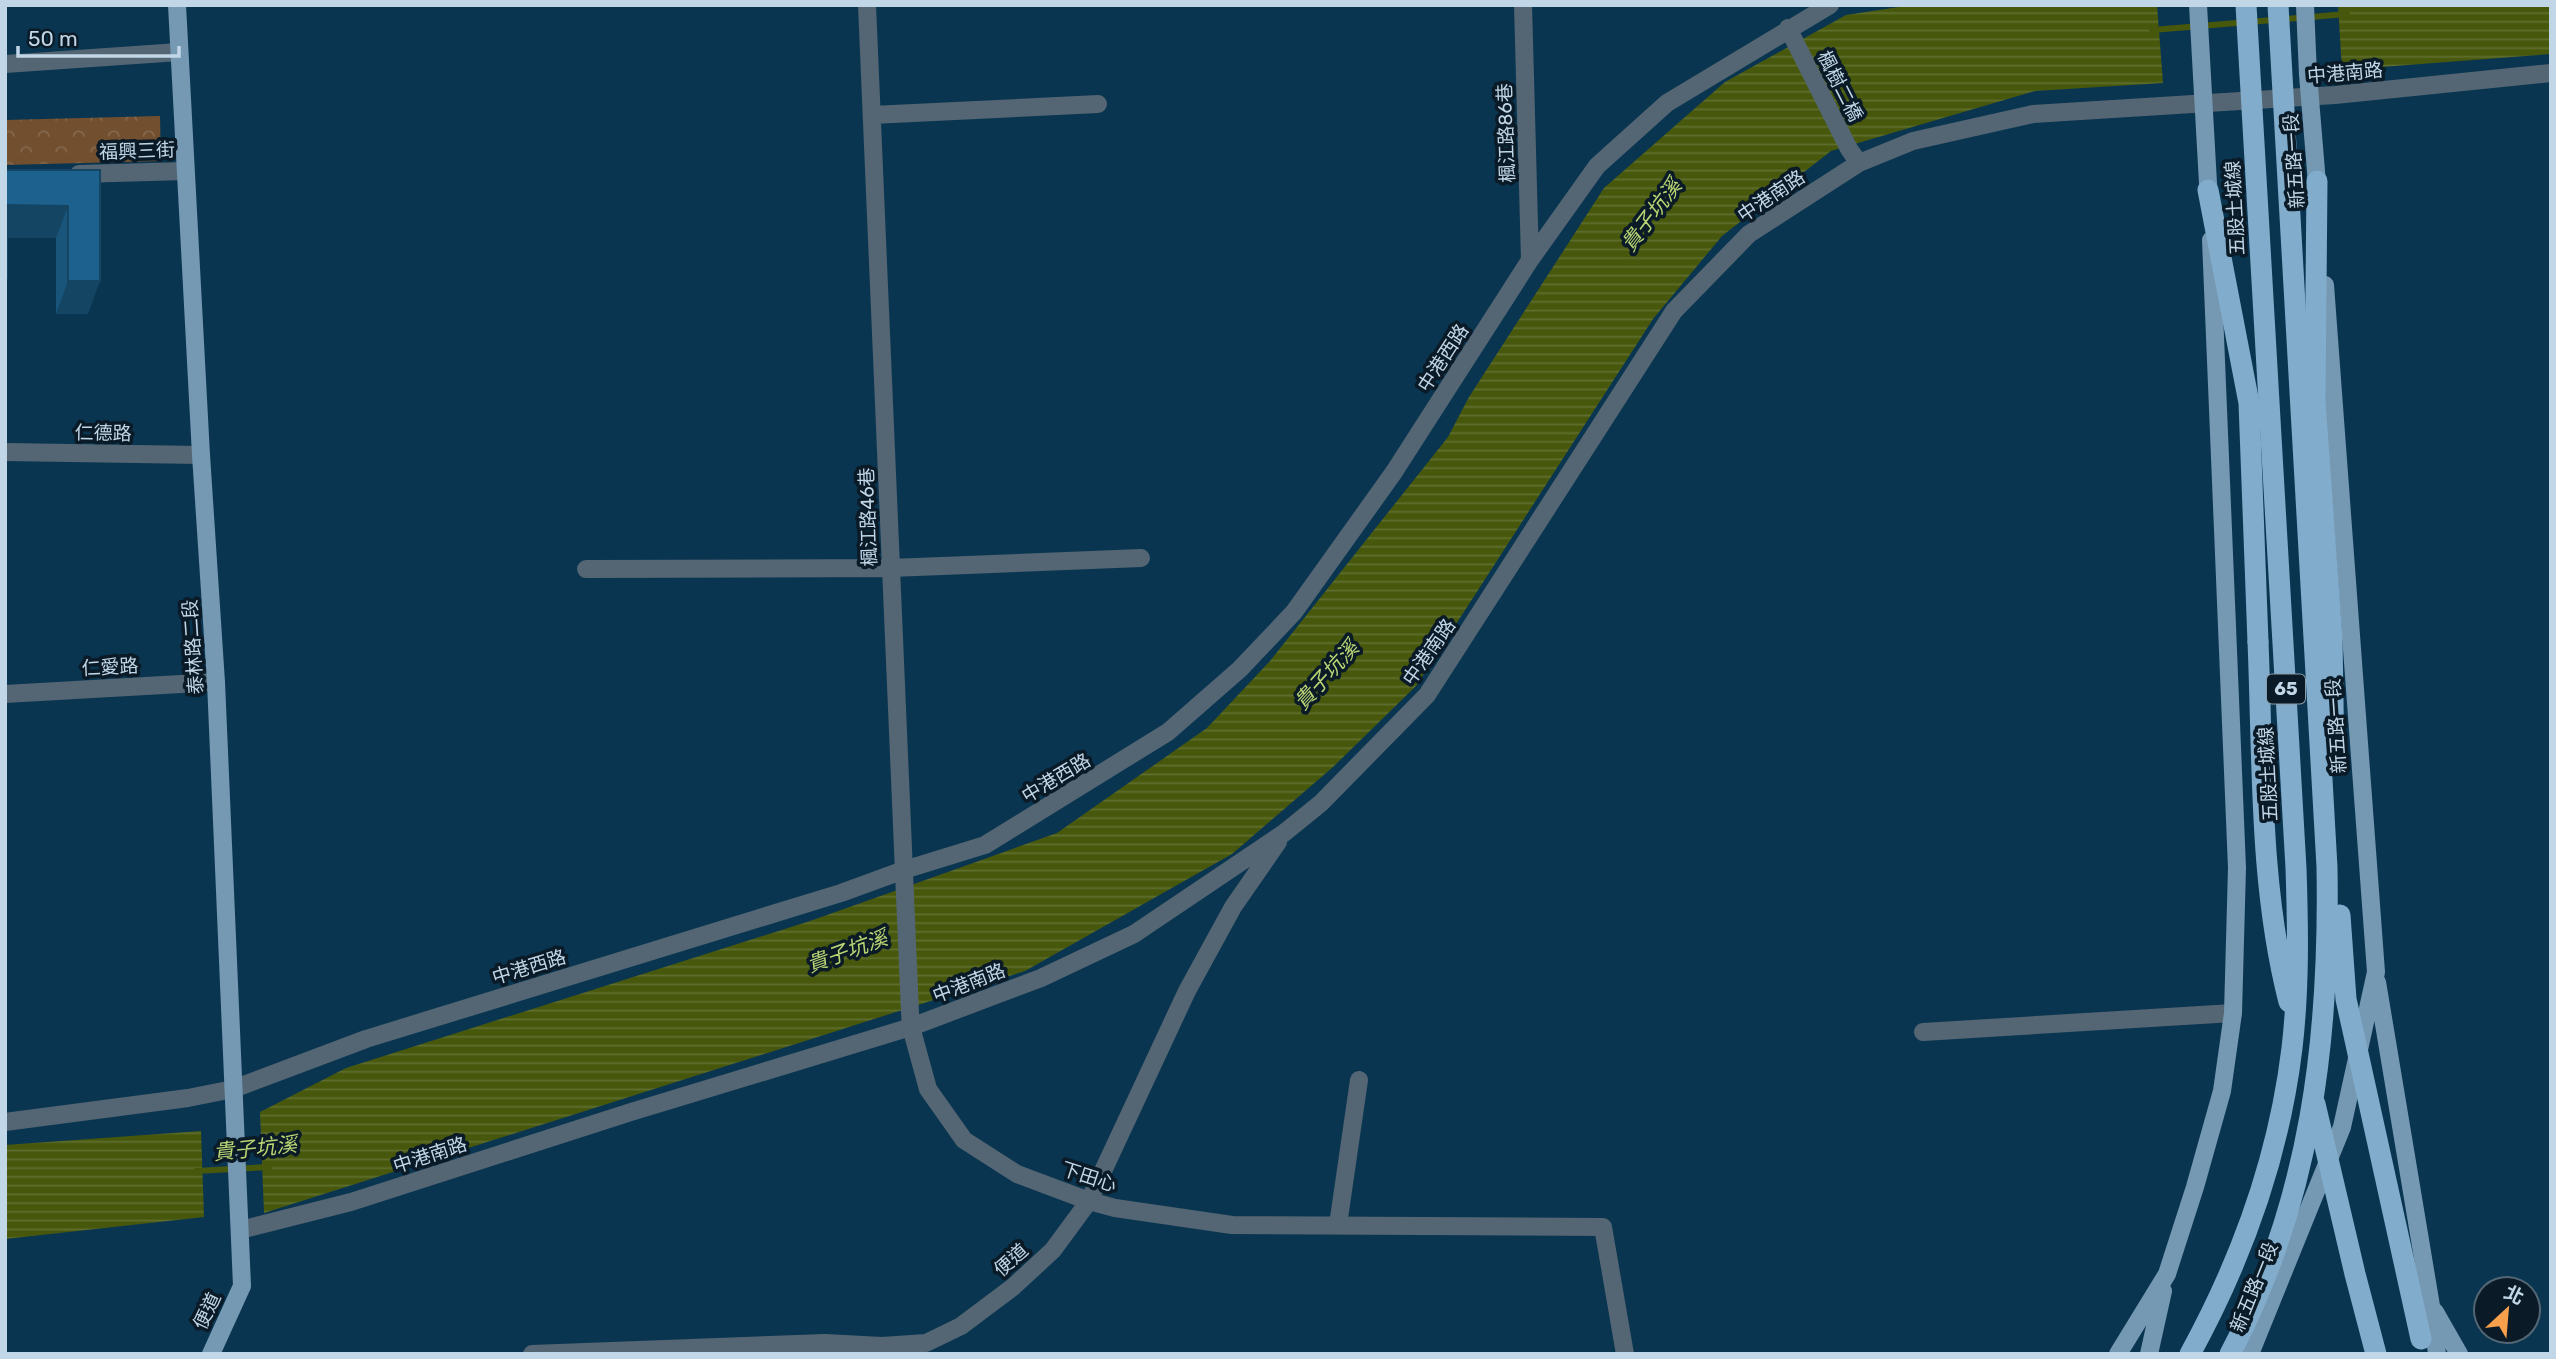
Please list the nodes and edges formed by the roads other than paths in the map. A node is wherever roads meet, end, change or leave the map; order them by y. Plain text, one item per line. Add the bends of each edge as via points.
1 (177, 5) edge
2 (867, 5) edge
3 (1523, 5) edge
4 (1829, 5) edge
5 (2199, 5) edge
6 (2246, 5) edge
7 (2278, 5) edge
8 (2305, 5) edge
9 (1791, 35) junction
10 (179, 52) junction
11 (5, 64) edge
12 (2551, 73) edge
13 (2310, 97) junction
14 (1098, 104) dead end
15 (2204, 105) junction
16 (872, 115) junction
17 (1854, 156) junction
18 (185, 171) junction
19 (61, 174) edge
20 (2317, 181) junction
21 (2208, 190) junction
22 (1530, 260) junction
23 (5, 453) edge
24 (201, 455) junction
25 (1141, 558) dead end
26 (891, 568) junction
27 (586, 569) dead end
28 (216, 682) junction
29 (5, 694) edge
30 (1284, 833) junction
31 (904, 877) junction
32 (2376, 972) junction
33 (2233, 1013) junction
34 (911, 1020) junction
35 (1923, 1032) dead end
36 (1359, 1080) dead end
37 (233, 1089) junction
38 (5, 1122) edge
39 (1089, 1201) junction
40 (239, 1223) junction
41 (1338, 1226) junction
42 (2167, 1274) junction
43 (242, 1286) joint
44 (2431, 1306) junction
45 (211, 1354) edge
46 (532, 1354) edge
47 (1625, 1354) edge
48 (2118, 1354) edge
49 (2149, 1354) edge
50 (2190, 1354) edge
51 (2230, 1354) edge
52 (2250, 1354) edge
53 (2376, 1354) edge
54 (2427, 1354) edge
55 (2437, 1354) edge
56 (2459, 1354) edge

1 - 10 main road, 泰林路二段
2 - 16 street, 楓江路46巷
3 - 22 street, 楓江路86巷
4 - 9 street, 中港西路
5 - 15 main road
6 - 50 highway, 五股土城線 / 65, bridge via 2297,868 2297,984 2282,1111 2265,1179 2241,1247
7 - 51 highway, 65, bridge via 2327,867 2327,968 2315,1090 2296,1186 2272,1259
8 - 13 main road, 新五路一段
9 - 17 street, 楓樹二橋
9 - 22 street, 中港西路 via 1667,103 1597,166
10 - 11 street
10 - 18 main road, 泰林路二段
12 - 13 street, 中港南路
13 - 15 street, 中港南路
13 - 20 main road, 新五路一段
14 - 16 street
15 - 17 street, 中港南路 via 2033,114
15 - 21 main road
16 - 26 street, 楓江路46巷
17 - 30 street, 中港南路 via 1749,234 1674,312 1427,695 1321,803
18 - 19 street, 福興三街
18 - 24 main road, 泰林路二段
20 - 32 main road, 新五路一段
20 - 54 highway, bridge via 2315,401 2332,638 2337,872 2346,999
21 - 33 main road via 2237,868
21 - 53 highway, bridge via 2249,403 2268,872 2278,958
22 - 31 street, 中港西路 via 1394,472 1294,612 1240,669 1168,732 985,845
23 - 24 street, 仁德路
24 - 28 main road, 泰林路二段
25 - 26 street
26 - 27 street
26 - 31 street, 楓江路46巷
28 - 29 street, 仁愛路
28 - 37 main road, 泰林路二段
30 - 34 street, 中港南路 via 1134,933 1041,978
30 - 39 street, 便道 via 1233,907 1187,991
31 - 34 street, 楓江路46巷
31 - 37 street, 中港西路 via 366,1039
32 - 44 main road
32 - 52 main road, 新五路一段 via 2342,1127
33 - 35 street
33 - 42 main road via 2222,1091
34 - 39 street, 下田心 via 928,1089 964,1140 1017,1174
34 - 40 street, 中港南路 via 351,1202
36 - 41 street
37 - 38 street, 中港西路
37 - 40 main road, 泰林路二段
39 - 41 street, 下田心 via 1231,1225
39 - 46 street, 便道 via 1053,1250 1013,1287 961,1326 926,1343
40 - 43 main road, 泰林路二段
41 - 47 street, 下田心 via 1603,1227
42 - 48 main road
42 - 49 main road
43 - 45 main road, 便道
44 - 55 main road
44 - 56 main road

